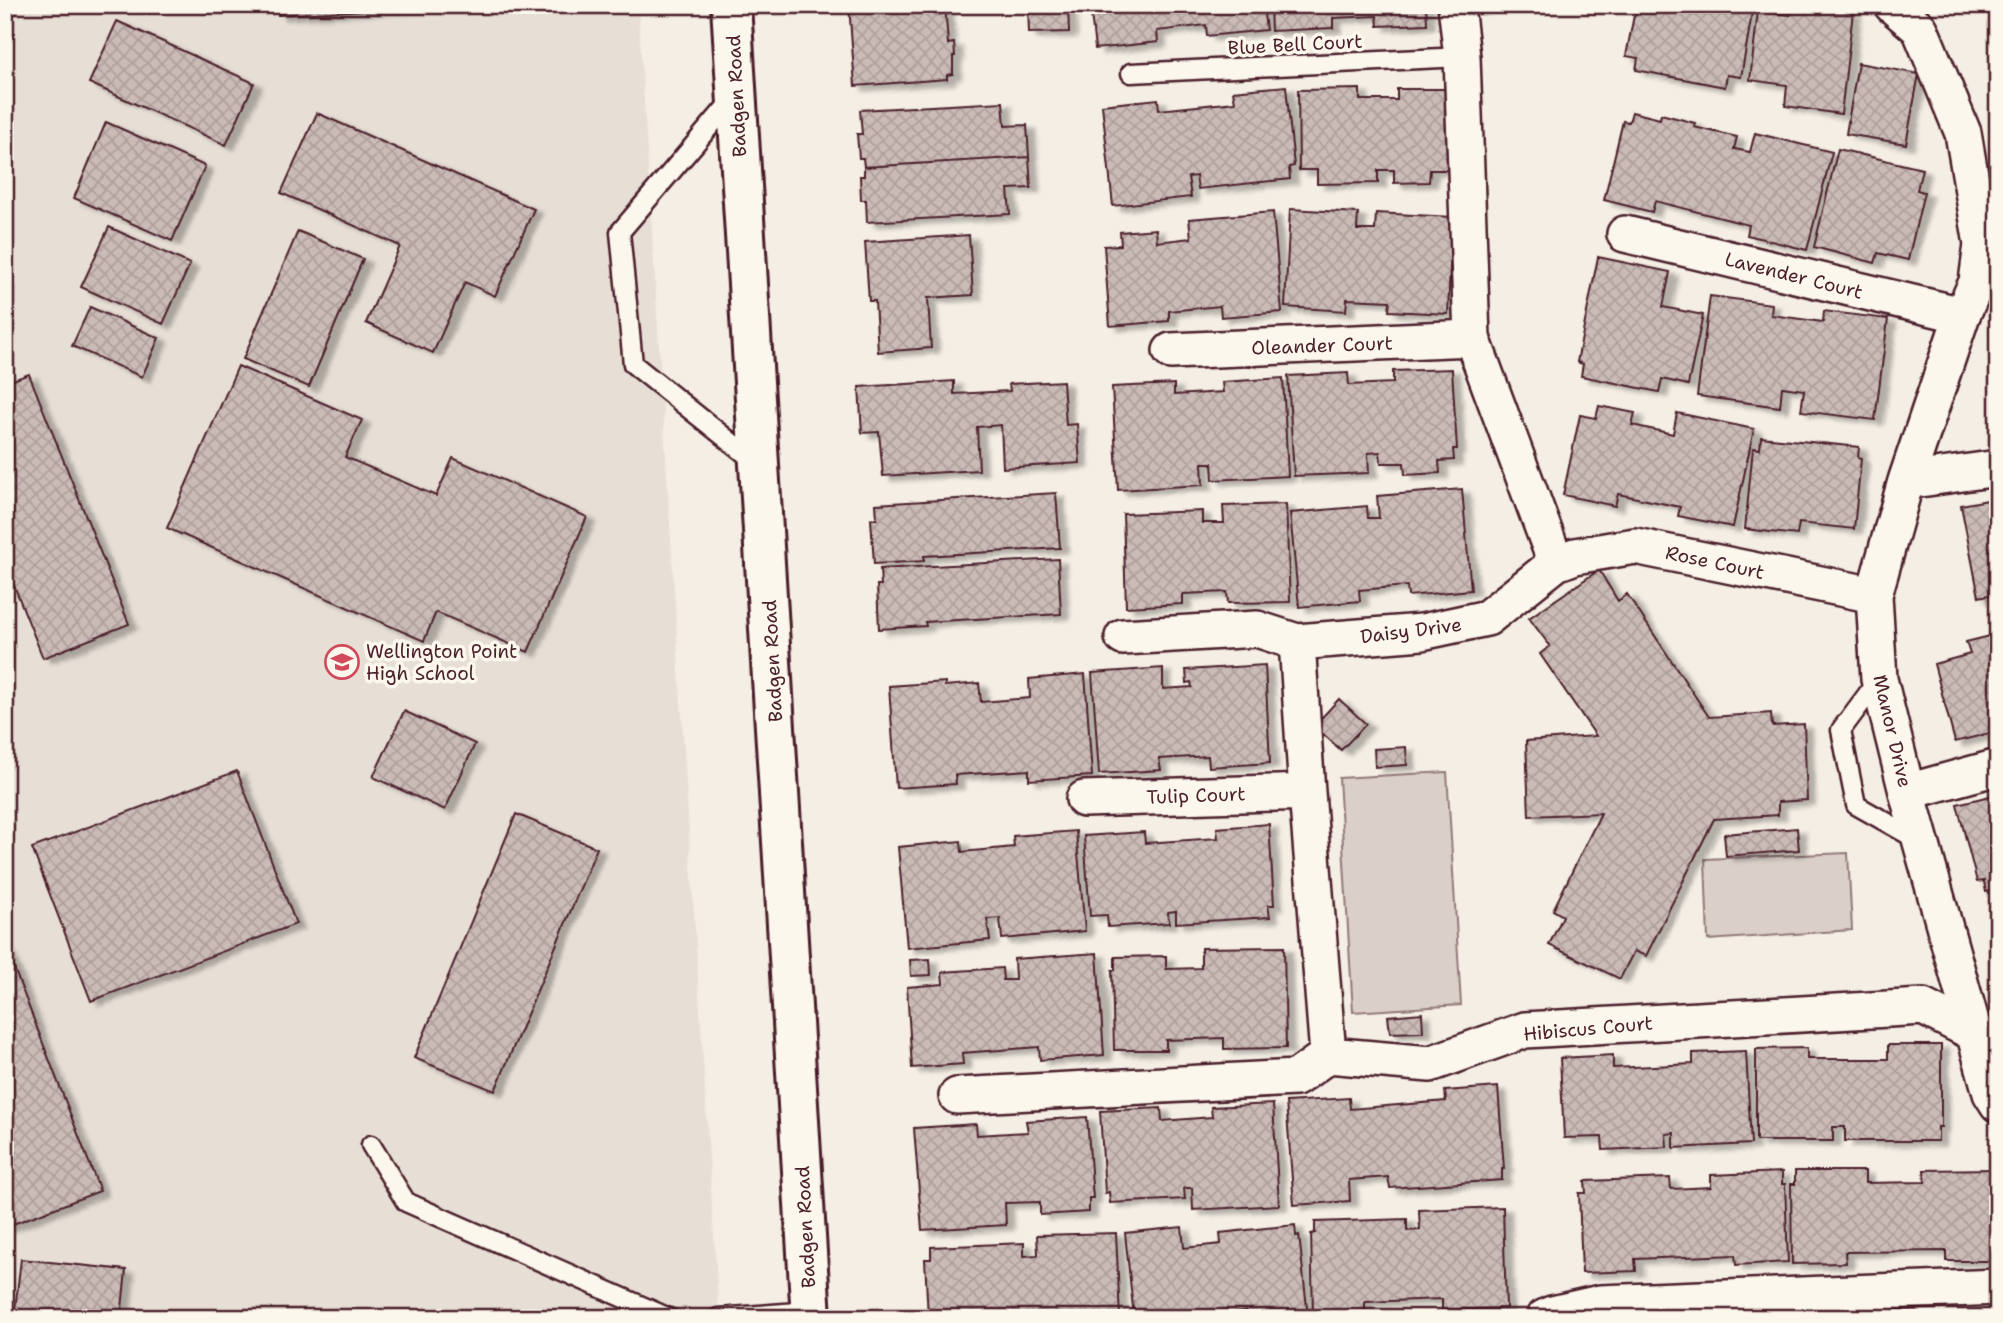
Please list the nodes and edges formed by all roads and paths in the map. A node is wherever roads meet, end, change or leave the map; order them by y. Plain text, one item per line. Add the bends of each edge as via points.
1 (731, 5) edge
2 (1456, 5) edge
3 (1892, 5) edge
4 (1462, 57) junction
5 (1130, 73) dead end
6 (736, 96) junction
7 (1625, 234) dead end
8 (1962, 315) junction
9 (1472, 338) junction
10 (1171, 351) dead end
11 (760, 465) junction
12 (1998, 468) edge
13 (1906, 481) junction
14 (1556, 563) junction
15 (1874, 595) junction
16 (1123, 637) dead end
17 (1297, 642) junction
18 (1879, 678) junction
19 (1998, 767) edge
20 (1307, 792) junction
21 (1907, 792) junction
22 (1084, 799) dead end
23 (1921, 842) junction
24 (1986, 1035) edge
25 (1328, 1055) junction
26 (957, 1096) dead end
27 (1998, 1104) edge
28 (371, 1144) dead end
29 (1998, 1287) edge
30 (811, 1315) edge
31 (669, 1318) edge
32 (718, 1318) edge
33 (1544, 1318) edge

1 - 6 street, Badgen Road
2 - 4 street
3 - 8 street, Manor Drive via 1920,29 1963,134 1982,244 1977,282
4 - 5 lane, Blue Bell Court
4 - 9 street
6 - 11 street, Badgen Road
6 - 11 lane via 620,232 633,364
7 - 8 street, Lavender Court
8 - 13 street, Manor Drive
9 - 10 street, Oleander Court
9 - 14 street
11 - 30 street, Badgen Road
12 - 13 street
13 - 15 street, Manor Drive
14 - 15 street, Rose Court via 1635,546
14 - 17 street, Daisy Drive via 1487,618 1422,632
15 - 18 street, Manor Drive
16 - 17 street via 1257,629
17 - 20 street
18 - 21 street, Manor Drive
18 - 23 lane via 1841,730 1856,805
19 - 21 street
20 - 22 street, Tulip Court
20 - 25 street
21 - 23 street, Manor Drive
23 - 24 street, Manor Drive
24 - 25 street, Hibiscus Court via 1923,1007 1525,1030 1430,1064
24 - 27 street, Manor Drive via 1991,1093
25 - 26 street via 1296,1078
28 - 31 lane via 406,1202
29 - 33 street via 1600,1303
30 - 32 lane

